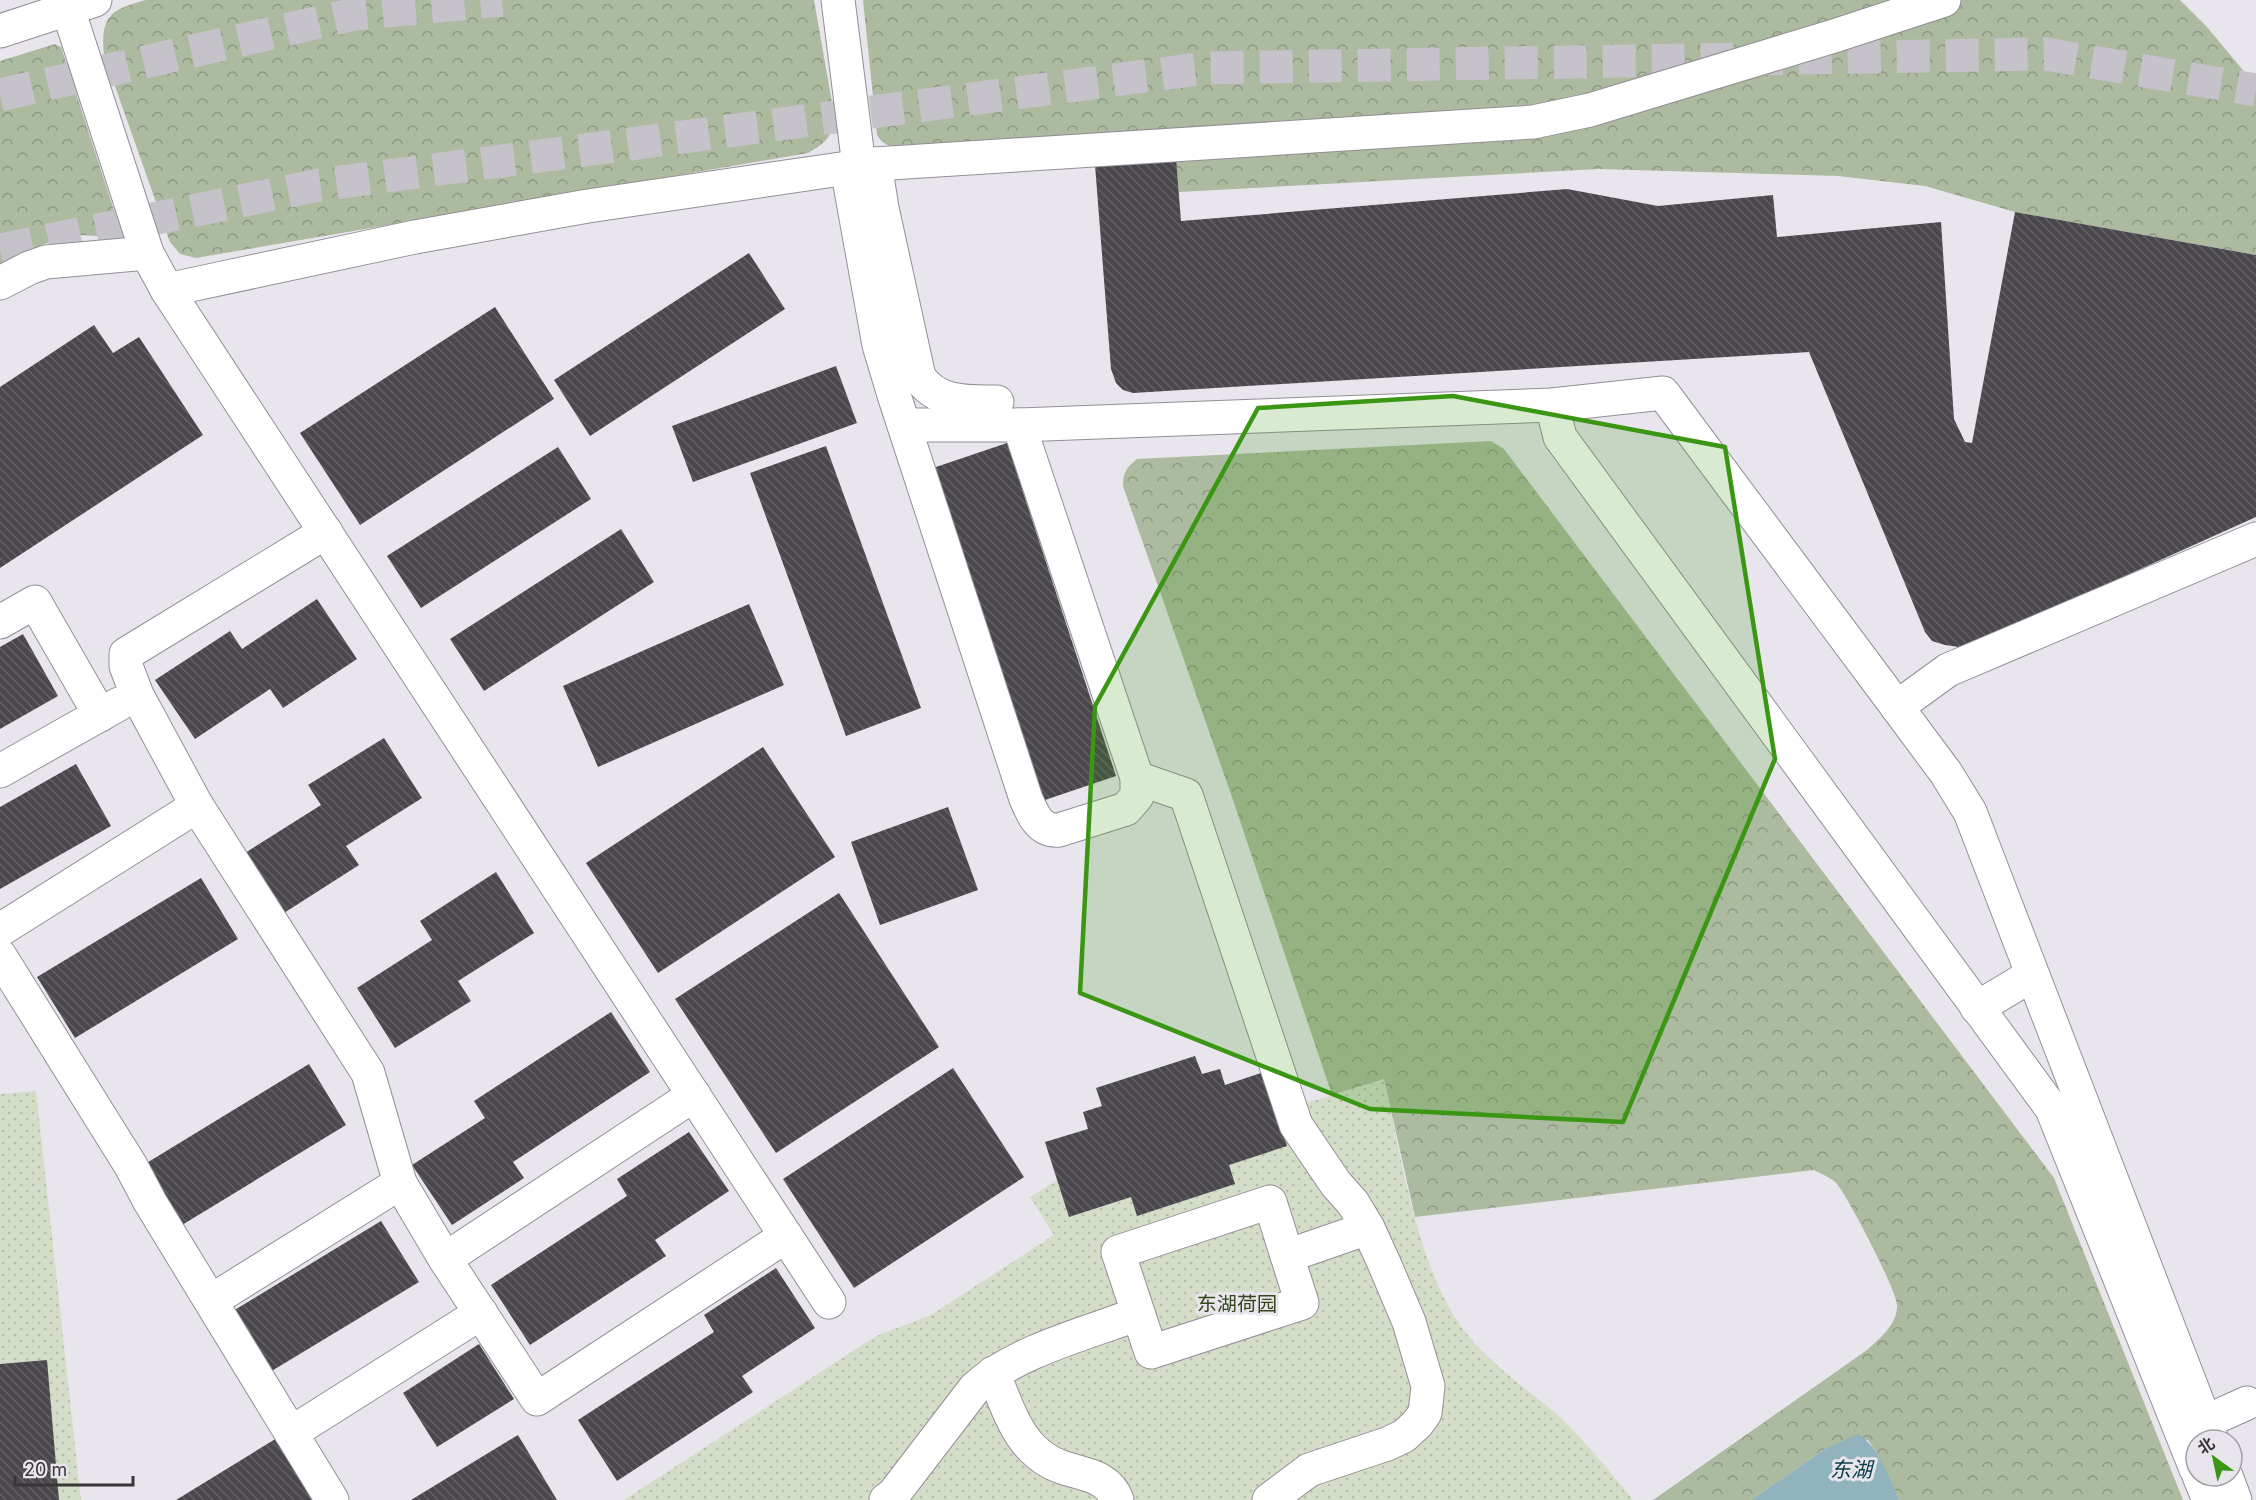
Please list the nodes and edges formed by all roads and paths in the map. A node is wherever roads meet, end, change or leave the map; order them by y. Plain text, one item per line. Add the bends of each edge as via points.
1 (838, 0) edge
2 (1944, 0) edge
3 (76, 3) edge
4 (0, 32) edge
5 (860, 166) junction
6 (147, 253) junction
7 (0, 283) edge
8 (167, 290) junction
9 (1552, 405) junction
10 (1008, 414) junction
11 (904, 425) junction
12 (326, 532) junction
13 (2256, 539) edge
14 (0, 622) edge
15 (137, 695) junction
16 (1897, 707) junction
17 (100, 715) junction
18 (0, 771) edge
19 (1137, 778) junction
20 (197, 806) junction
21 (0, 930) edge
22 (0, 956) edge
23 (2032, 975) junction
24 (1977, 1008) junction
25 (694, 1095) junction
26 (400, 1183) junction
27 (1368, 1228) junction
28 (786, 1236) junction
29 (2122, 1246) junction
30 (1287, 1256) junction
31 (445, 1259) junction
32 (211, 1301) junction
33 (829, 1302) dead end
34 (481, 1313) junction
35 (1138, 1314) junction
36 (993, 1373) junction
37 (2247, 1403) dead end
38 (2208, 1428) edge
39 (2213, 1428) edge
40 (291, 1433) junction
41 (2184, 1433) edge
42 (332, 1500) edge
43 (886, 1500) edge
44 (1116, 1500) edge
45 (1269, 1500) edge

1 - 5 street
2 - 5 street via 1590,110 1533,122
3 - 4 street
3 - 6 street
5 - 8 street via 588,206 415,237
5 - 10 street via 882,208 919,377 947,399
5 - 11 street via 879,345
6 - 7 street via 46,262
6 - 8 street
8 - 12 street
9 - 10 street
9 - 16 street via 1663,393
9 - 24 street via 1560,437
10 - 11 street
10 - 19 street
11 - 19 street via 1034,817 1051,831 1126,809 1137,796
12 - 15 street via 126,654 126,666
12 - 25 street
13 - 16 street via 1948,670
14 - 17 street via 35,602
15 - 17 street
15 - 20 street
16 - 23 street via 1970,812
17 - 18 street
19 - 27 street via 1186,795 1296,1125
20 - 21 street
20 - 26 street via 368,1073
22 - 32 street
23 - 24 street
23 - 29 street
24 - 29 street via 2052,1109
25 - 28 street
25 - 31 street
26 - 31 street
26 - 32 street
27 - 30 street
27 - 45 street via 1409,1322 1422,1363 1428,1386 1425,1413 1404,1436 1309,1470
28 - 33 street
28 - 34 street via 537,1399
29 - 38 street
29 - 41 street
30 - 35 street via 1302,1304 1151,1352
30 - 35 street via 1270,1202 1118,1252
31 - 34 street
32 - 40 street
34 - 40 street
35 - 36 street via 1020,1358
36 - 43 street via 975,1388
36 - 44 street via 1018,1428 1032,1448 1058,1466 1096,1476
37 - 39 street
40 - 42 street

